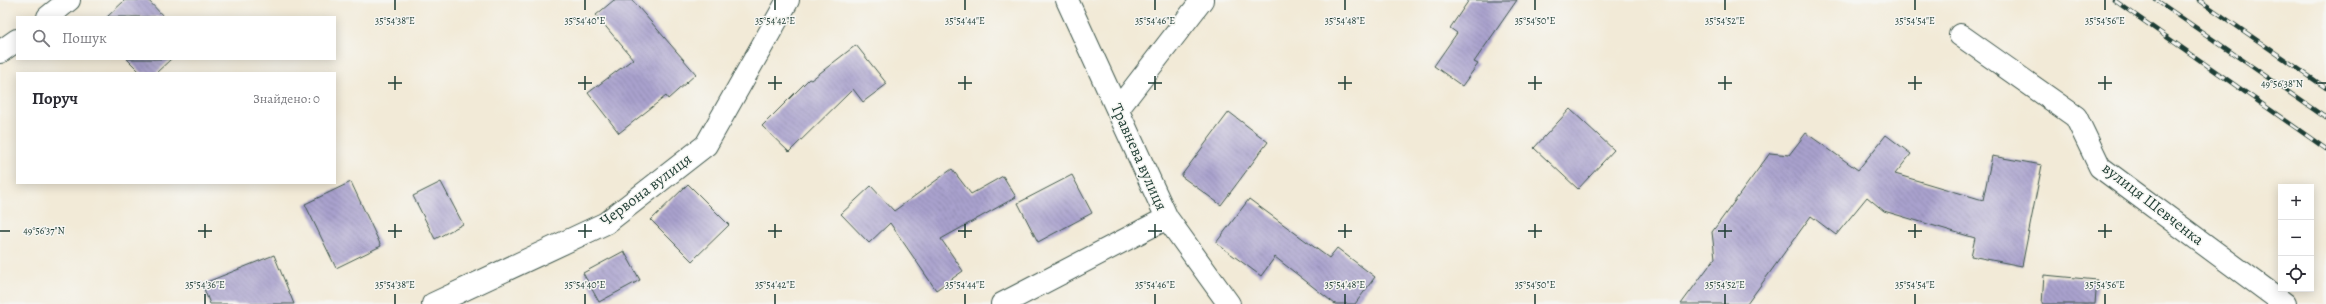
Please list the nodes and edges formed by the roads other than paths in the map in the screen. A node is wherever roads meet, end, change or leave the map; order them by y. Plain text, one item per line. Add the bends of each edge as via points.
1 (69, 0) edge
2 (788, 0) edge
3 (1067, 0) edge
4 (1202, 0) edge
5 (49, 16) edge
6 (1960, 34) dead end
7 (16, 41) edge
8 (0, 52) edge
9 (1118, 109) junction
10 (1167, 218) junction
11 (433, 304) edge
12 (1002, 304) edge
13 (1229, 304) edge
14 (2285, 304) edge

1 - 5 street
2 - 11 street, Червона вулиця via 706,145 606,223
3 - 9 street, Травнева вулиця
4 - 9 street
6 - 14 street, вулиця Шевченка via 2076,117 2100,166
7 - 8 street
9 - 10 street, Травнева вулиця
10 - 12 street
10 - 13 street, Травнева вулиця

